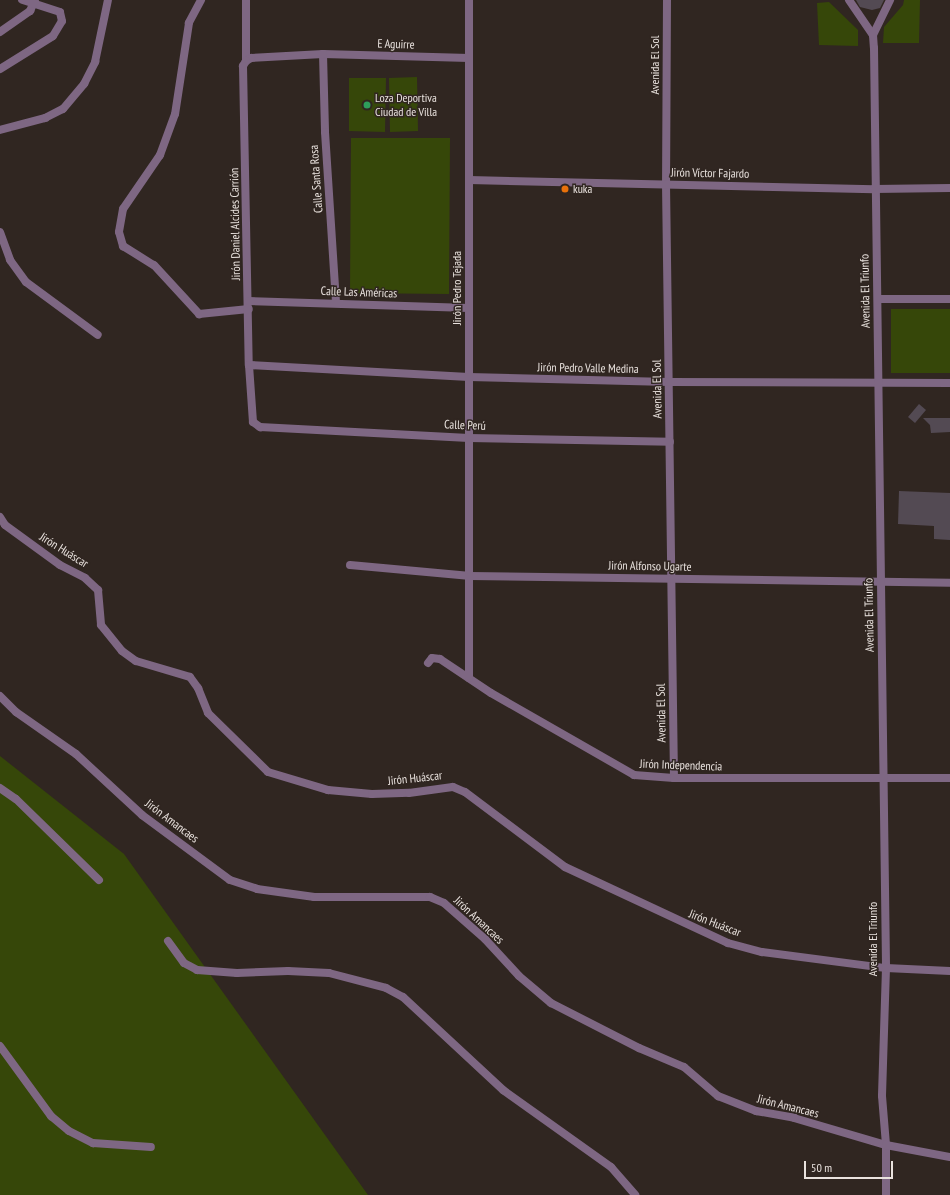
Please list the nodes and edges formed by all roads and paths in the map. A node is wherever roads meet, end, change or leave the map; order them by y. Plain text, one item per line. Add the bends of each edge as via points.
1 (22, 0) edge
2 (108, 0) edge
3 (201, 0) edge
4 (246, 0) edge
5 (469, 0) edge
6 (667, 0) edge
7 (849, 0) edge
8 (890, 0) edge
9 (35, 2) edge
10 (0, 32) edge
11 (873, 35) junction
12 (323, 54) junction
13 (469, 58) junction
14 (246, 61) junction
15 (0, 69) edge
16 (0, 130) edge
17 (469, 180) junction
18 (666, 184) junction
19 (874, 188) junction
20 (950, 188) edge
21 (0, 232) edge
22 (950, 298) edge
23 (878, 299) junction
24 (336, 303) junction
25 (249, 305) junction
26 (469, 308) junction
27 (98, 335) dead end
28 (249, 365) junction
29 (469, 378) junction
30 (669, 382) junction
31 (879, 383) junction
32 (950, 383) edge
33 (260, 427) joint
34 (469, 438) junction
35 (670, 442) junction
36 (0, 516) edge
37 (350, 564) dead end
38 (470, 576) junction
39 (672, 579) junction
40 (881, 582) junction
41 (950, 583) edge
42 (428, 663) dead end
43 (469, 678) junction
44 (0, 696) edge
45 (674, 778) junction
46 (883, 778) junction
47 (950, 778) edge
48 (0, 788) edge
49 (99, 880) dead end
50 (168, 941) dead end
51 (886, 968) junction
52 (950, 971) edge
53 (0, 1046) edge
54 (886, 1145) junction
55 (151, 1147) dead end
56 (950, 1157) edge
57 (635, 1195) edge
58 (886, 1195) edge

1 - 9 street
2 - 16 street via 95,62 84,84 64,108 45,118
3 - 25 street, Calle Las Américas via 190,23 175,114 160,155 123,209 119,232 123,246 154,265 199,314
4 - 14 street, Jirón Daniel Alcides Carrión
5 - 13 street, Jirón Pedro Tejada
6 - 18 street, Avenida El Sol
7 - 11 street
8 - 11 street, Avenida El Triunfo
9 - 10 street via 30,11
9 - 15 street via 60,12 62,21 59,28 42,44
11 - 19 street, Avenida El Triunfo
12 - 13 street, E Aguirre
12 - 14 street, E Aguirre via 251,58
12 - 24 street, Calle Santa Rosa via 325,132
13 - 17 street, Jirón Pedro Tejada
14 - 25 street, Jirón Daniel Alcides Carrión via 243,66
17 - 18 street, Jirón Víctor Fajardo
17 - 26 street, Jirón Pedro Tejada
18 - 19 street, Jirón Víctor Fajardo
18 - 30 street, Avenida El Sol
19 - 20 street, Jirón Víctor Fajardo
19 - 23 street, Avenida El Triunfo
21 - 27 street via 10,260 26,282
22 - 23 street
23 - 31 street, Avenida El Triunfo
24 - 25 street, Calle Las Américas
24 - 26 street, Calle Las Américas
25 - 28 street, Jirón Daniel Alcides Carrión
26 - 29 street, Jirón Pedro Tejada
28 - 29 street, Jirón Pedro Valle Medina
28 - 33 street, Jirón Daniel Alcides Carrión via 253,422
29 - 30 street, Jirón Pedro Valle Medina
29 - 34 street, Jirón Pedro Tejada
30 - 31 street, Jirón Pedro Valle Medina
30 - 35 street, Avenida El Sol
31 - 32 street, Jirón Pedro Valle Medina
31 - 40 street, Avenida El Triunfo
33 - 34 street, Calle Perú
34 - 35 street, Calle Perú
34 - 38 street, Jirón Pedro Tejada
35 - 39 street, Avenida El Sol
36 - 51 street, Jirón Huáscar via 5,525 60,565 85,578 98,590 101,625 122,651 136,661 190,677 198,688 208,713 268,772 328,790 372,794 453,787 465,792 565,867 728,943 762,952
37 - 38 street, Jirón Alfonso Ugarte
38 - 39 street, Jirón Alfonso Ugarte
38 - 43 street
39 - 40 street, Jirón Alfonso Ugarte
39 - 45 street, Avenida El Sol
40 - 41 street, Jirón Alfonso Ugarte
40 - 46 street, Avenida El Triunfo
42 - 43 street, Jirón Independencia via 432,658 440,658
43 - 45 street, Jirón Independencia via 634,775
44 - 54 street, Jirón Amancaes via 16,712 76,754 142,815 230,880 257,889 314,897 430,898 444,903 485,939 519,976 551,1003 639,1048 684,1067 718,1096 756,1112 794,1118
45 - 46 street, Jirón Independencia
46 - 47 street, Jirón Independencia
46 - 51 street, Avenida El Triunfo
48 - 49 street via 16,799
50 - 57 street via 184,963 197,970 237,973 329,973 386,988 403,997 503,1090 611,1167
51 - 52 street, Jirón Huáscar
51 - 54 street, Avenida El Triunfo via 882,1096
53 - 55 street via 51,1116 69,1131 93,1143
54 - 56 street, Jirón Amancaes
54 - 58 street, Avenida El Triunfo

